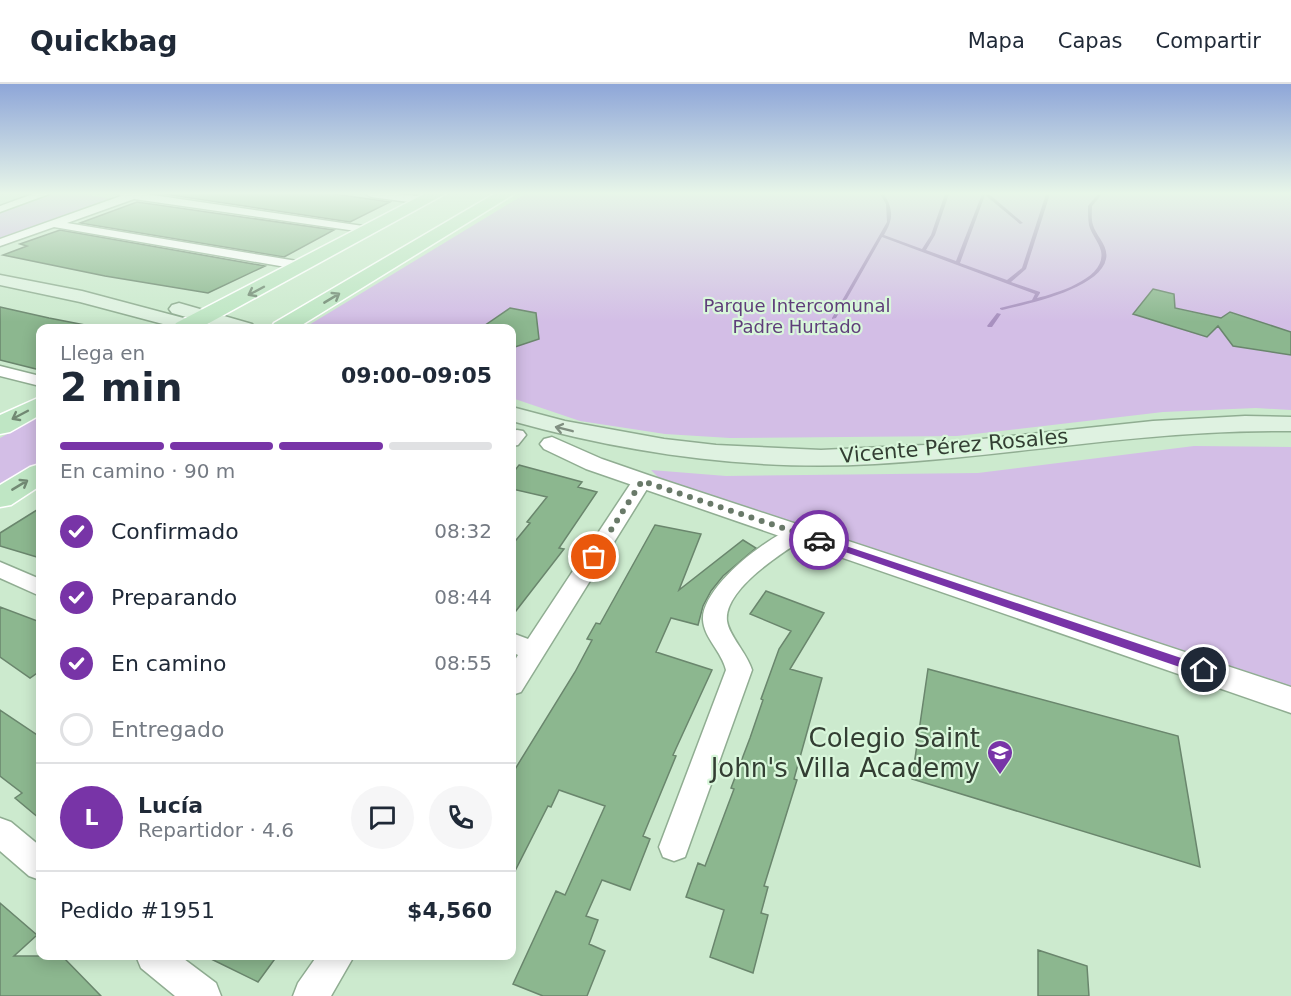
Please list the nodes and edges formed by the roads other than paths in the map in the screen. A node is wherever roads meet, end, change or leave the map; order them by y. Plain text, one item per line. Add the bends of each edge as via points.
1 (18, 237) edge
2 (128, 237) edge
3 (358, 237) edge
4 (435, 237) edge
5 (0, 243) edge
6 (303, 266) junction
7 (0, 280) edge
8 (191, 324) edge
9 (197, 324) edge
10 (289, 324) edge
11 (0, 371) edge
12 (36, 380) edge
13 (36, 407) edge
14 (1291, 424) edge
15 (0, 426) edge
16 (516, 428) edge
17 (516, 429) edge
18 (1291, 437) edge
19 (552, 444) junction
20 (36, 476) edge
21 (642, 481) junction
22 (0, 498) edge
23 (799, 533) junction
24 (5, 576) edge
25 (36, 587) edge
26 (522, 647) edge
27 (516, 670) edge
28 (1291, 700) edge
29 (0, 832) edge
30 (674, 847) dead end
31 (36, 862) edge
32 (158, 960) edge
33 (334, 960) edge
34 (203, 996) edge
35 (311, 996) edge

1 - 5 street
2 - 6 street
3 - 6 main road
10 -> 4 main road
6 -> 9 main road
7 - 8 main road
11 - 12 street
13 -> 15 main road
14 -> 16 main road, Vicente Pérez Rosales via 1177,425 926,453 819,457 660,447 587,434
17 - 19 main road, Vicente Pérez Rosales
18 - 19 main road, Vicente Pérez Rosales via 1193,439 934,470 854,474 672,464
19 - 21 street
22 -> 20 main road
21 - 23 street
21 - 26 street
23 - 28 street
23 - 30 street via 752,565 715,609 715,622 738,658 739,670
24 - 25 street
26 - 27 street
29 - 31 street
32 - 34 street
33 - 35 street

